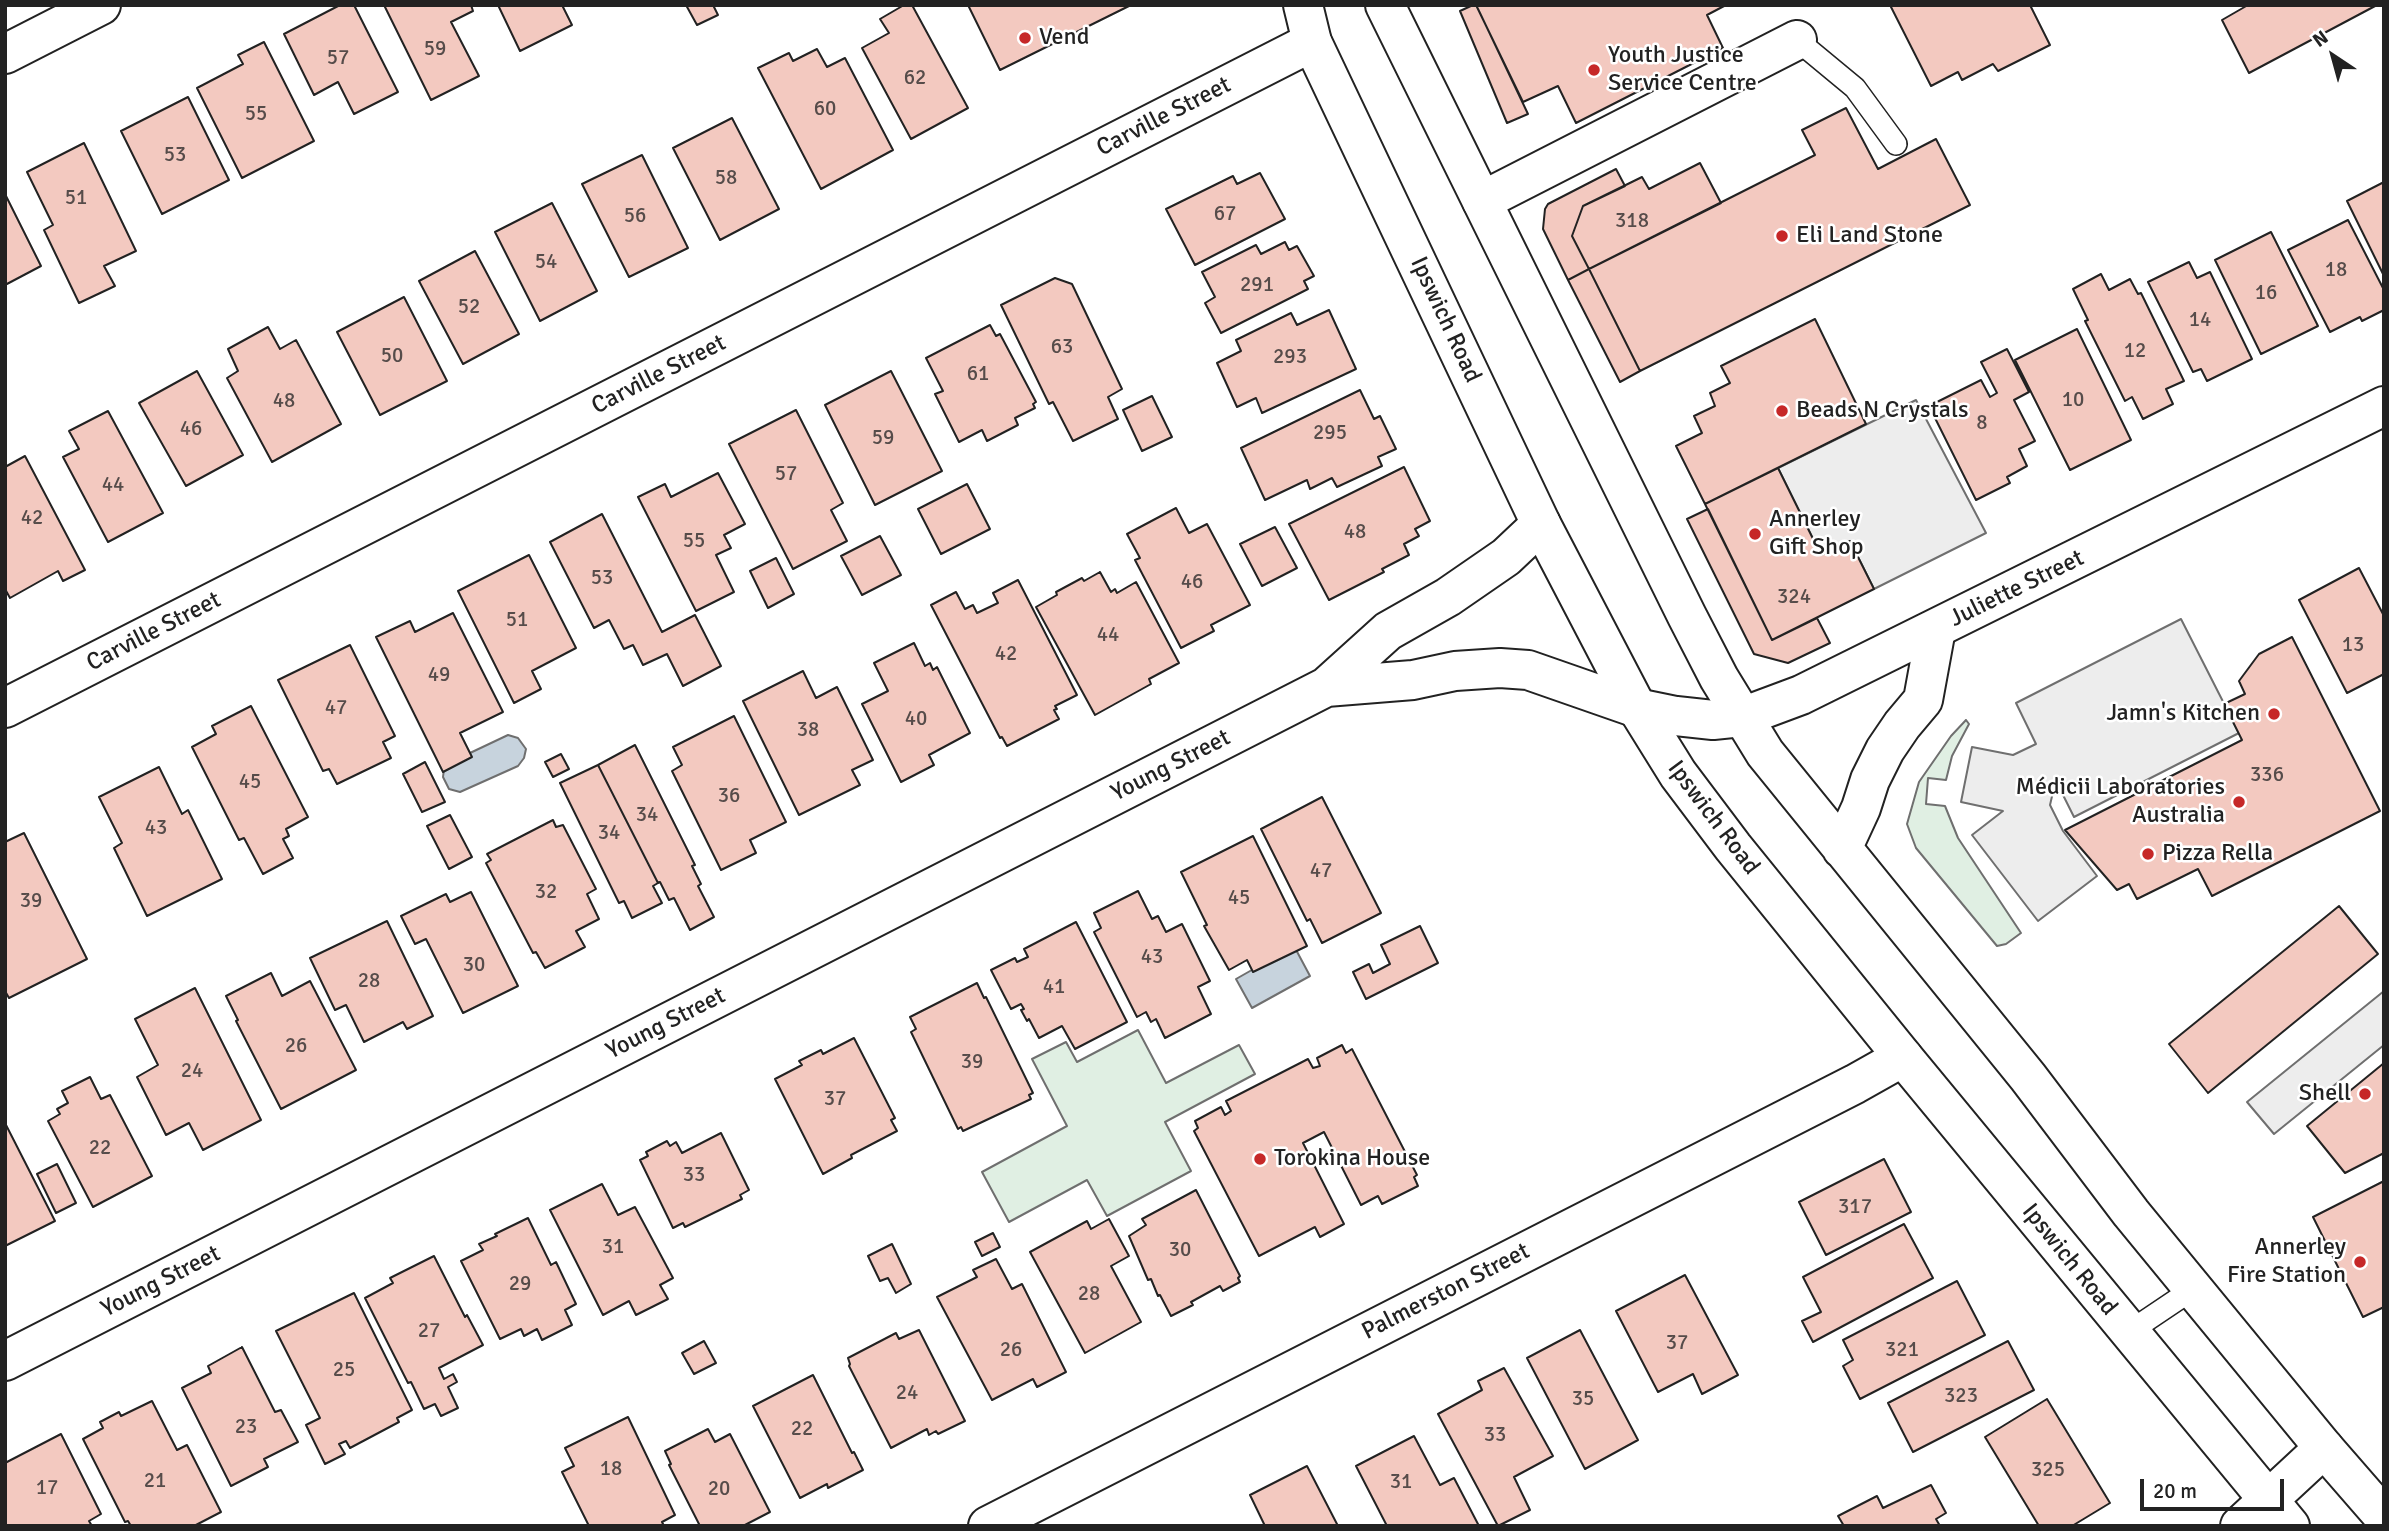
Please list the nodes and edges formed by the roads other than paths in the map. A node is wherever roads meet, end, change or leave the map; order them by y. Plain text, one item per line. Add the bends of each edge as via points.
1 (100, 5) edge
2 (1303, 5) edge
3 (1385, 5) edge
4 (1797, 40) joint
5 (1312, 42) junction
6 (5, 54) edge
7 (1896, 144) dead end
8 (1482, 201) junction
9 (2384, 407) edge
10 (1541, 524) junction
11 (1936, 629) junction
12 (1326, 687) junction
13 (5, 708) edge
14 (1637, 708) junction
15 (1742, 717) junction
16 (1842, 849) junction
17 (1903, 1057) junction
18 (2193, 1289) junction
19 (2129, 1332) junction
20 (5, 1361) edge
21 (2324, 1448) junction
22 (2279, 1513) edge
23 (2384, 1517) edge
24 (988, 1526) edge
25 (2240, 1526) edge

1 - 6 main road
2 - 5 main road, Ipswich Road
3 - 8 main road
4 - 7 lane via 1855,88
4 - 8 main road
5 - 10 main road, Ipswich Road
5 - 13 main road, Carville Street
8 - 15 main road via 1687,616
9 - 11 main road, Juliette Street
10 - 12 main road, Young Street via 1506,557 1388,631
10 - 14 main road, Ipswich Road
11 - 15 main road, Juliette Street via 1801,695
11 - 16 main road via 1923,701 1885,750
12 - 14 main road, Young Street via 1413,680 1455,671 1519,669
12 - 20 main road, Young Street
14 - 15 main road, Juliette Street via 1713,720
14 - 17 main road, Ipswich Road via 1732,847
15 - 16 main road via 1771,762
16 - 18 main road
17 - 19 main road, Ipswich Road
17 - 24 main road, Palmerston Street
18 - 19 lane
18 - 21 main road
19 - 22 main road, Ipswich Road
21 - 22 main road
21 - 23 main road
22 - 25 main road

